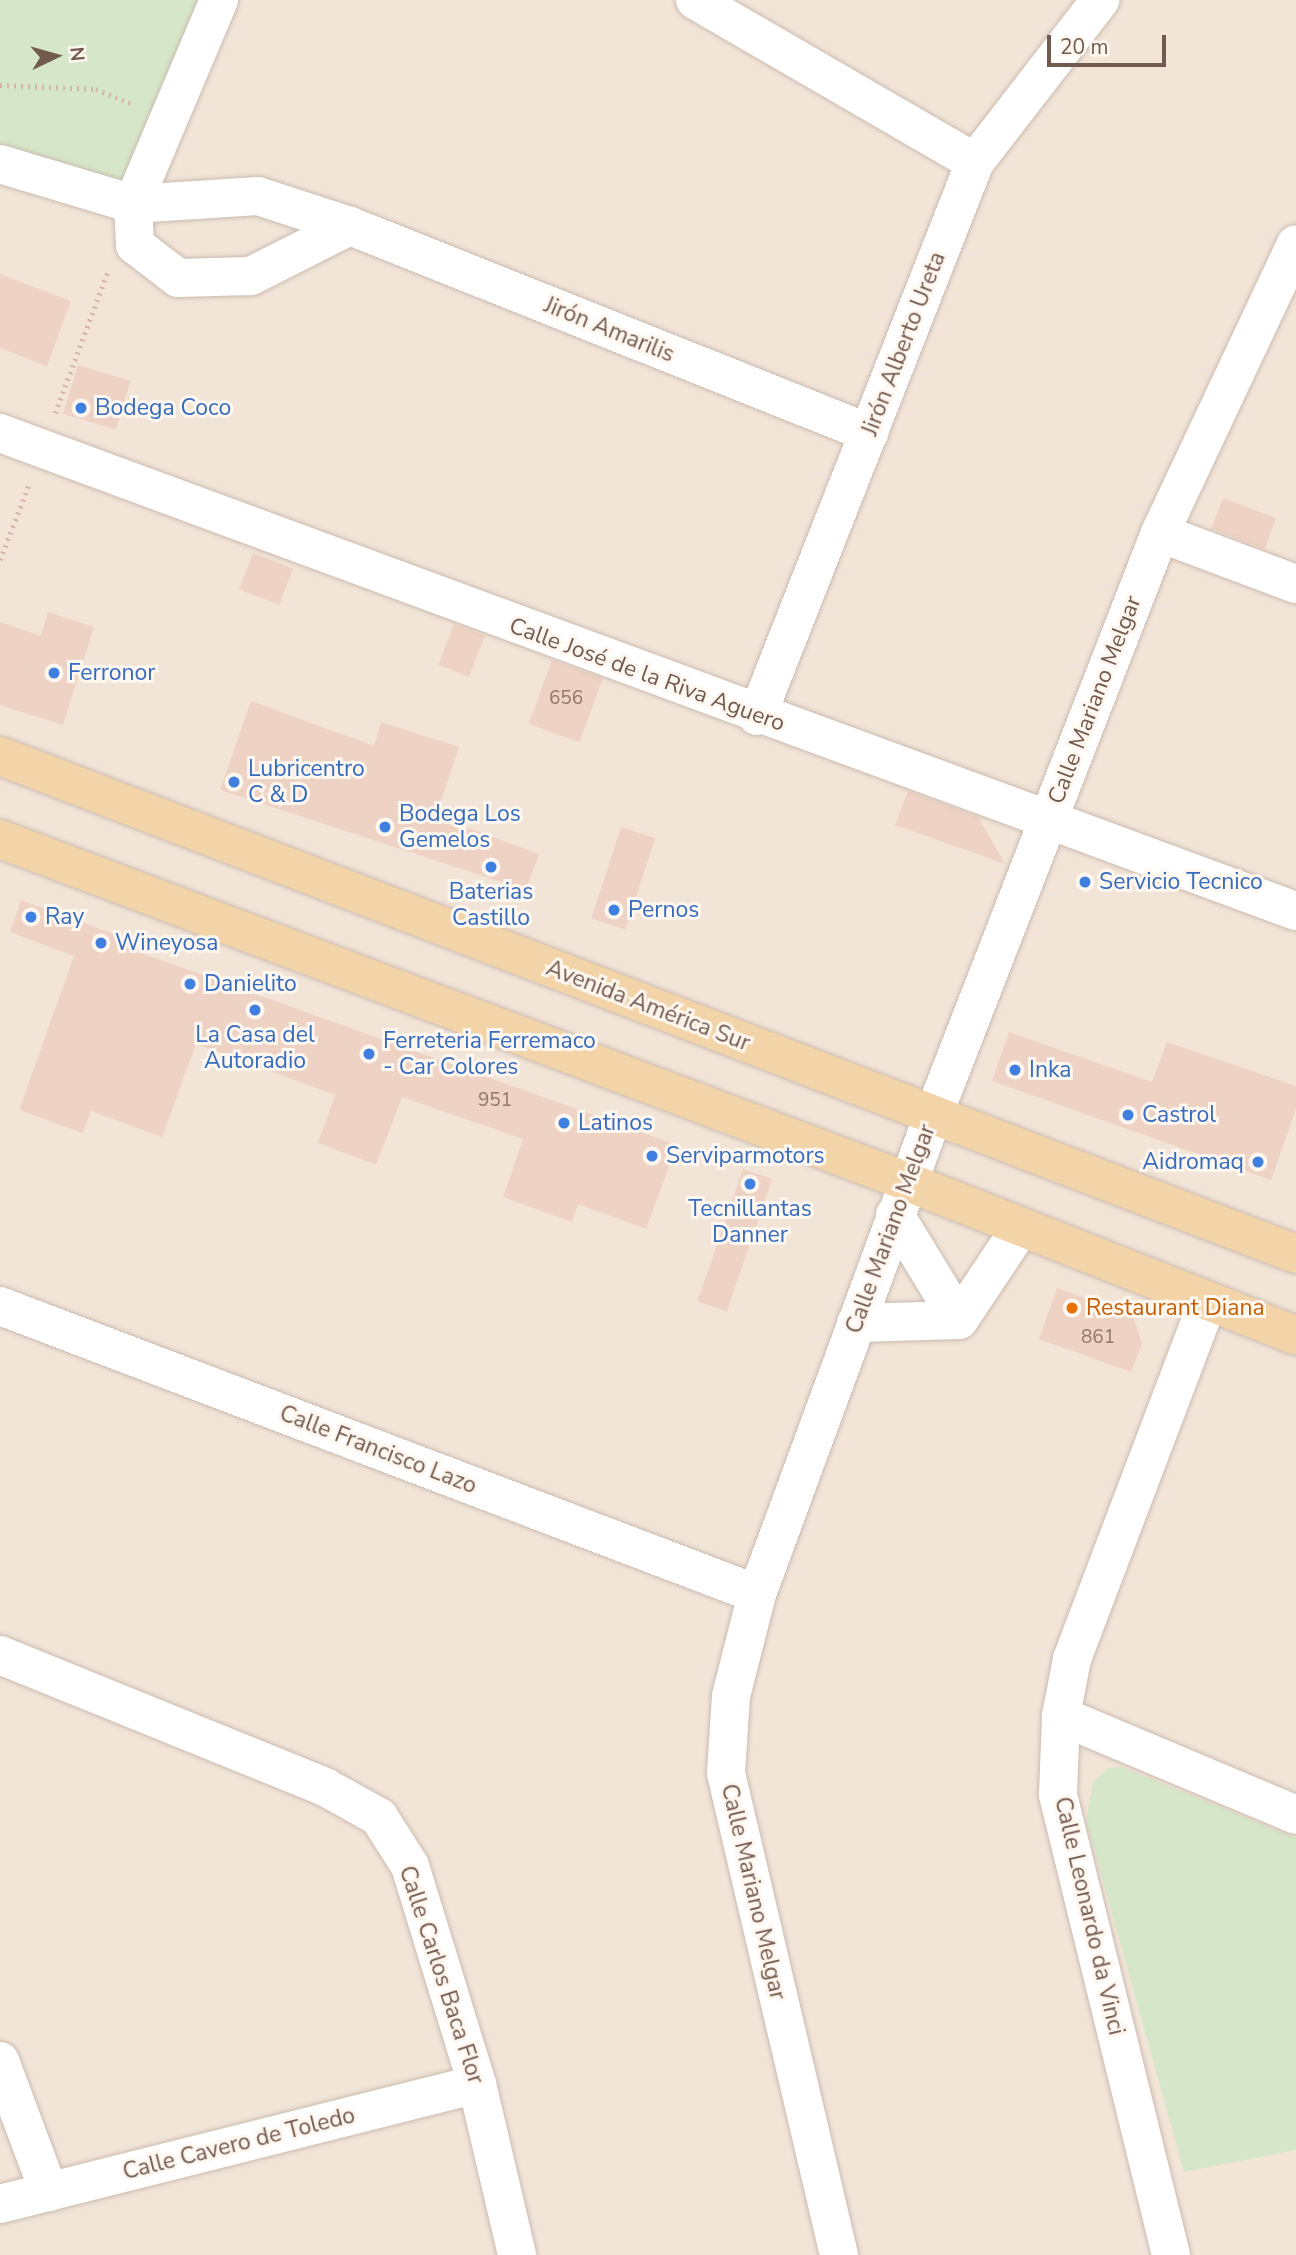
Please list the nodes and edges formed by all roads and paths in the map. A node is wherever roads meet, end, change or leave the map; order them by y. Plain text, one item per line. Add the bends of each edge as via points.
1 (219, 0) edge
2 (695, 0) edge
3 (1100, 0) edge
4 (0, 85) edge
5 (143, 108) dead end
6 (975, 162) junction
7 (0, 164) edge
8 (133, 204) junction
9 (350, 226) junction
10 (1296, 243) edge
11 (0, 433) edge
12 (869, 433) junction
13 (41, 450) junction
14 (1160, 533) junction
15 (0, 561) edge
16 (1296, 584) edge
17 (757, 716) junction
18 (0, 756) edge
19 (1047, 823) junction
20 (0, 839) edge
21 (1296, 911) edge
22 (933, 1116) junction
23 (901, 1199) junction
24 (1021, 1227) junction
25 (1296, 1254) edge
26 (1207, 1303) junction
27 (0, 1306) edge
28 (959, 1320) junction
29 (856, 1323) junction
30 (1296, 1336) edge
31 (757, 1594) junction
32 (0, 1655) edge
33 (1061, 1716) junction
34 (1296, 1815) edge
35 (0, 2061) edge
36 (477, 2084) junction
37 (49, 2192) junction
38 (0, 2204) edge
39 (517, 2255) edge
40 (839, 2255) edge
41 (1171, 2255) edge

1 - 8 street
2 - 6 street
3 - 6 street, Jirón Alberto Ureta
4 - 5 path via 96,89
6 - 12 street, Jirón Alberto Ureta
7 - 8 street, Jirón Amarilis
8 - 9 street, Jirón Amarilis via 258,196
8 - 9 street via 135,245 178,278 251,276
8 - 13 path
9 - 12 street, Jirón Amarilis
10 - 14 street, Calle Mariano Melgar
11 - 13 street, Calle José de la Riva Aguero
12 - 17 street, Jirón Alberto Ureta
13 - 15 path
13 - 17 street, Calle José de la Riva Aguero
14 - 16 street
14 - 19 street, Calle Mariano Melgar
17 - 19 street, Calle José de la Riva Aguero
18 - 22 main road, Avenida América Sur
19 - 21 street, Calle José de la Riva Aguero
19 - 22 street, Calle Mariano Melgar
20 - 23 main road
22 - 23 street, Calle Mariano Melgar
22 - 25 main road, Avenida América Sur
23 - 24 main road
23 - 28 street
23 - 29 street, Calle Mariano Melgar
24 - 26 main road
24 - 28 street
26 - 30 main road
26 - 33 street, Calle Leonardo da Vinci via 1072,1659
27 - 31 street, Calle Francisco Lazo
28 - 29 street
29 - 31 street, Calle Mariano Melgar
31 - 40 street, Calle Mariano Melgar via 731,1696 726,1773
32 - 36 street, Calle Carlos Baca Flor via 326,1787 379,1817 410,1866
33 - 34 street
33 - 41 street, Calle Leonardo da Vinci via 1058,1794
35 - 37 street
36 - 37 street, Calle Cavero de Toledo
36 - 39 street, Calle Carlos Baca Flor
37 - 38 street, Calle Cavero de Toledo

